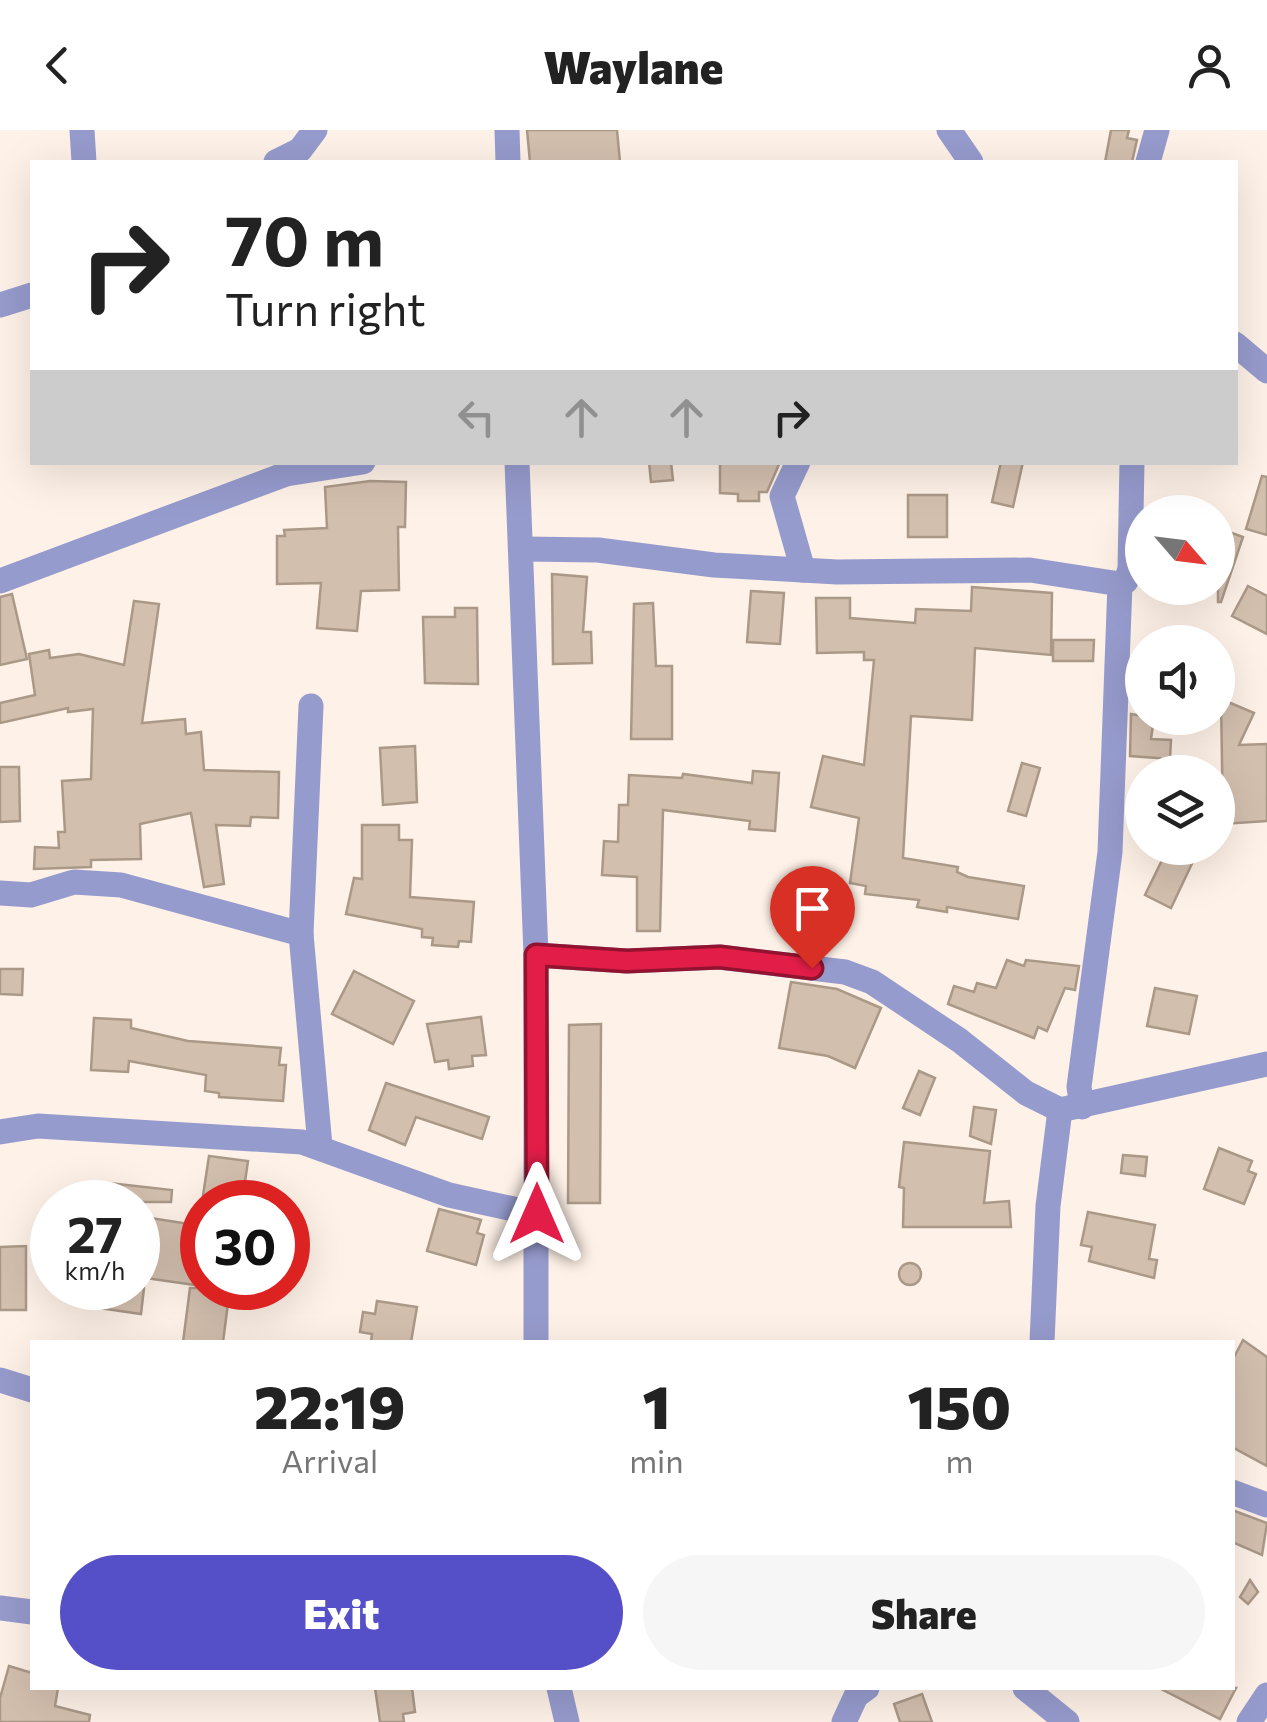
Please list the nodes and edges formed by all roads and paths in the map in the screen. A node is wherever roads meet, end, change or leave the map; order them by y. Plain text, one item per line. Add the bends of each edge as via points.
1 (82, 130) edge
2 (314, 130) edge
3 (507, 130) edge
4 (949, 130) edge
5 (1157, 130) edge
6 (84, 160) edge
7 (280, 160) edge
8 (508, 160) edge
9 (970, 160) edge
10 (1149, 160) edge
11 (30, 296) edge
12 (0, 305) edge
13 (1238, 347) edge
14 (1267, 371) edge
15 (344, 465) edge
16 (518, 465) edge
17 (797, 465) edge
18 (1132, 465) edge
19 (524, 549) junction
20 (804, 570) junction
21 (0, 581) edge
22 (1120, 584) junction
23 (311, 706) dead end
24 (0, 893) edge
25 (301, 934) junction
26 (536, 955) junction
27 (1267, 1064) edge
28 (1071, 1108) junction
29 (0, 1132) edge
30 (320, 1146) junction
31 (537, 1214) junction
32 (536, 1340) edge
33 (1042, 1340) edge
34 (0, 1380) edge
35 (30, 1389) edge
36 (1235, 1493) edge
37 (1267, 1505) edge
38 (0, 1608) edge
39 (30, 1612) edge
40 (559, 1690) edge
41 (864, 1690) edge
42 (1027, 1690) edge
43 (1267, 1695) edge
44 (567, 1722) edge
45 (844, 1722) edge
46 (1067, 1722) edge
47 (1249, 1722) edge

1 - 6 street
2 - 7 street via 300,150
3 - 8 street
4 - 9 street
5 - 10 street
11 - 12 street
13 - 14 street
15 - 21 street via 286,474
16 - 19 street
17 - 20 street via 782,496
18 - 22 street via 1130,569
19 - 20 street
19 - 26 street
20 - 22 street via 1030,570
22 - 28 street via 1110,852
23 - 25 street
24 - 25 street via 31,895 74,882 121,885
25 - 30 street
26 - 28 street via 627,961 720,957 845,972 872,982 959,1040 1026,1094
26 - 31 street
27 - 28 street
28 - 33 street via 1048,1206
29 - 30 street via 38,1126 177,1131
30 - 31 street via 449,1194
31 - 32 street
34 - 35 street
36 - 37 street
38 - 39 street
40 - 44 street
41 - 45 street
42 - 46 street
43 - 47 street

